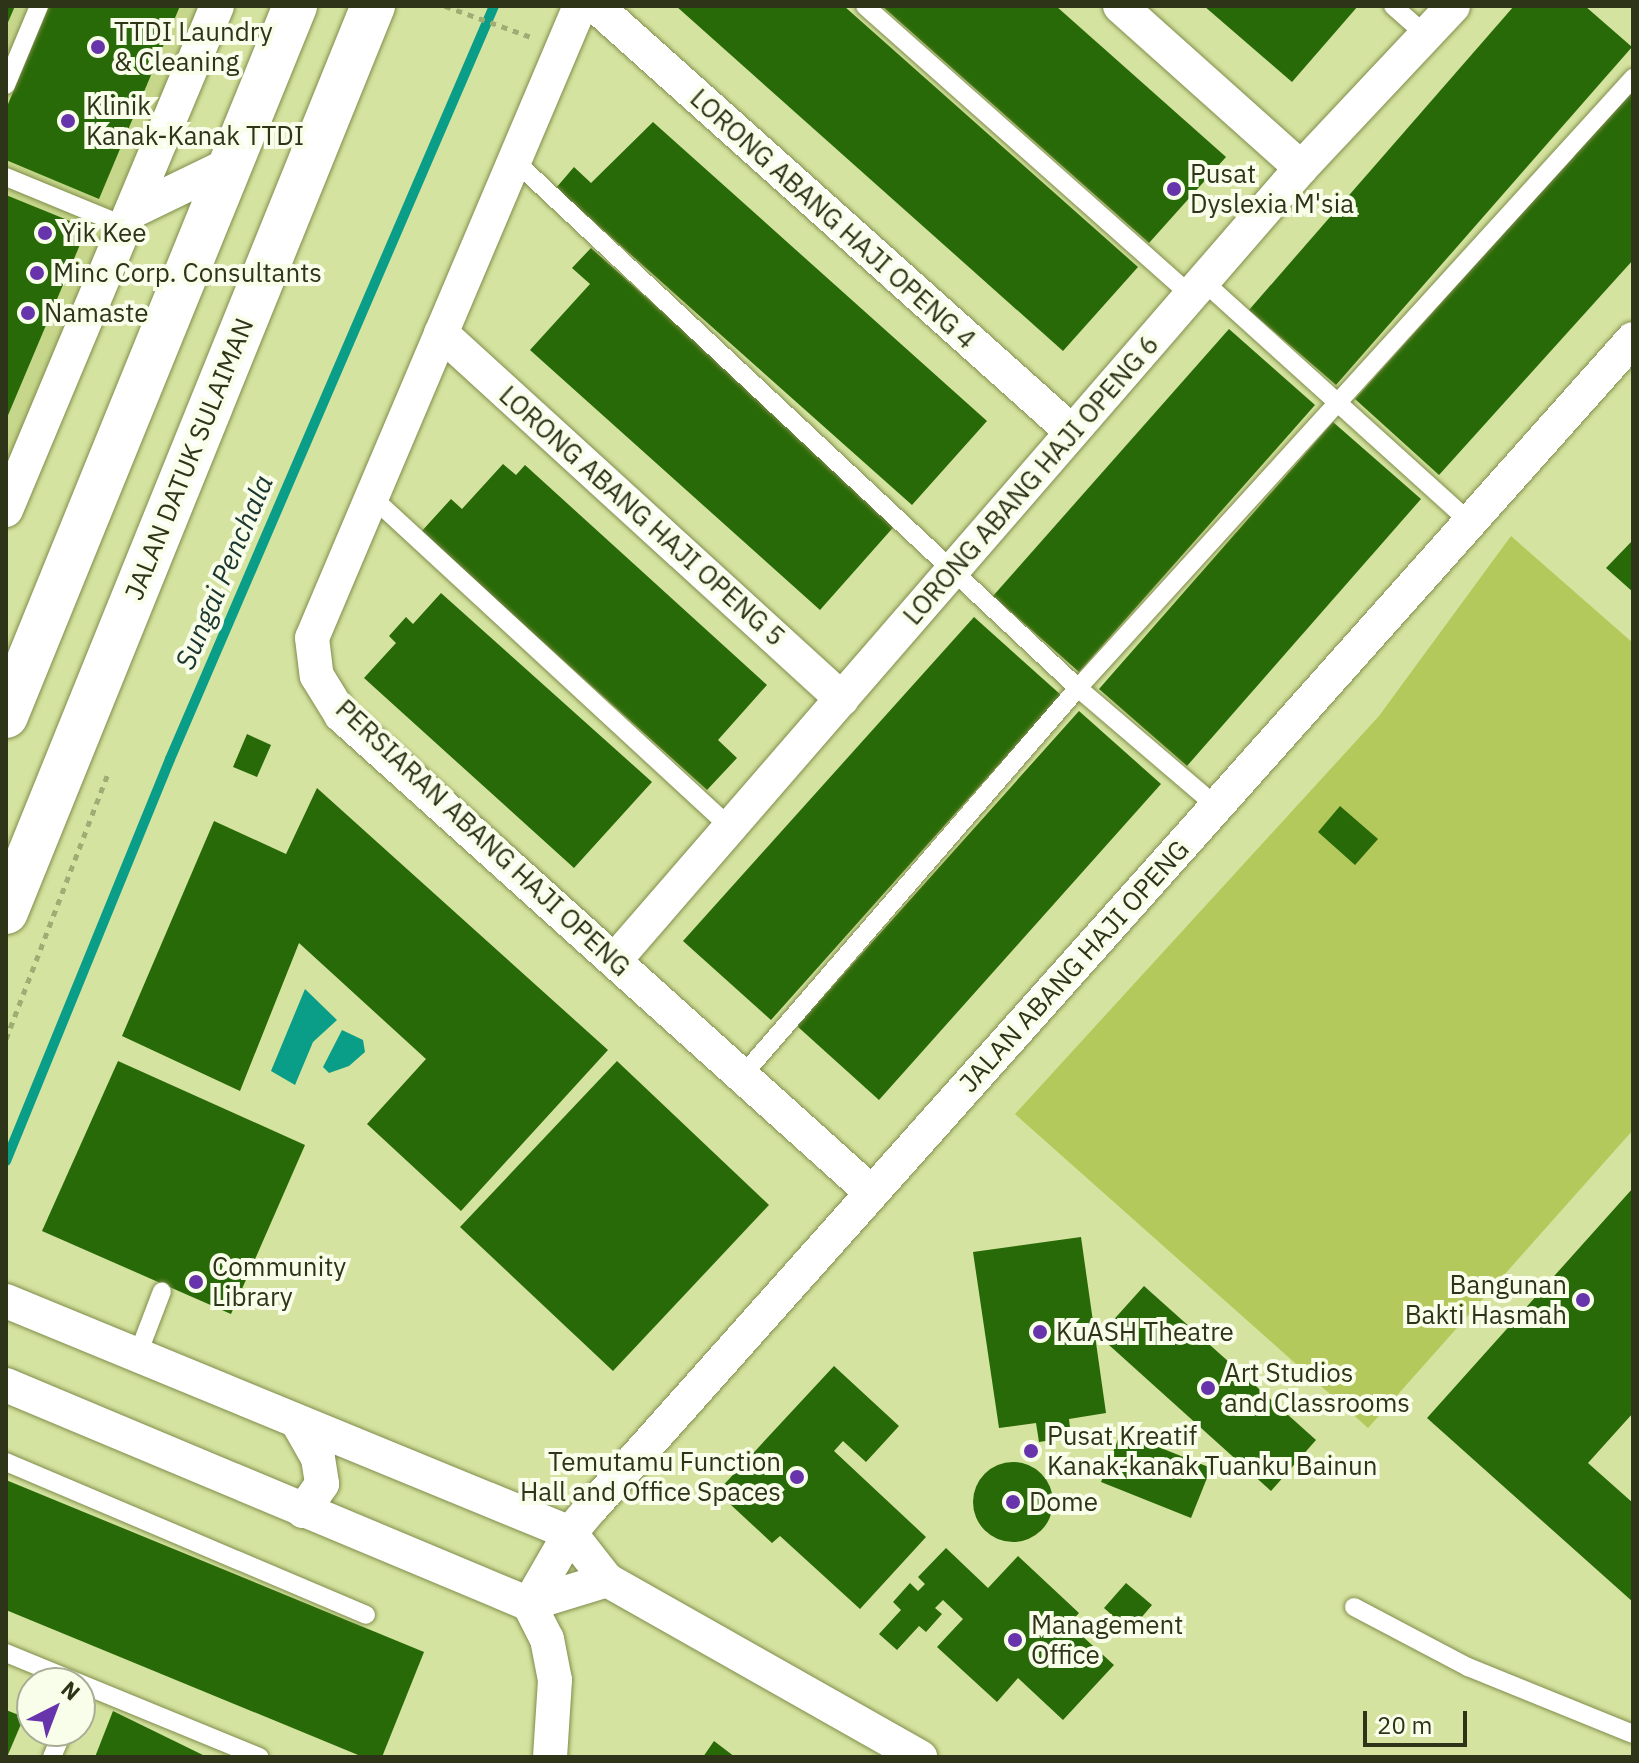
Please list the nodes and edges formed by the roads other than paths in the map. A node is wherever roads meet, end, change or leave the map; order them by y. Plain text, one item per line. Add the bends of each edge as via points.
1 (39, 6) edge
2 (217, 6) edge
3 (295, 6) edge
4 (373, 6) edge
5 (580, 6) edge
6 (596, 6) edge
7 (865, 6) edge
8 (1120, 6) edge
9 (1393, 6) edge
10 (1453, 6) edge
11 (1427, 36) junction
12 (1633, 78) edge
13 (6, 85) edge
14 (515, 161) junction
15 (230, 164) junction
16 (1301, 168) junction
17 (6, 177) edge
18 (128, 219) junction
19 (1196, 288) junction
20 (441, 333) junction
21 (1633, 339) edge
22 (1336, 401) junction
23 (1071, 431) junction
24 (372, 497) junction
25 (6, 510) edge
26 (1470, 522) junction
27 (955, 569) junction
28 (1078, 688) junction
29 (842, 699) junction
30 (6, 716) edge
31 (1216, 806) junction
32 (729, 827) junction
33 (6, 912) edge
34 (615, 960) junction
35 (742, 1076) junction
36 (872, 1193) junction
37 (162, 1291) dead end
38 (6, 1301) edge
39 (138, 1354) junction
40 (9, 1393) edge
41 (298, 1423) junction
42 (6, 1462) edge
43 (303, 1511) junction
44 (570, 1533) junction
45 (607, 1580) junction
46 (529, 1604) junction
47 (1354, 1607) dead end
48 (366, 1615) dead end
49 (6, 1653) edge
50 (38, 1667) edge
51 (96, 1692) edge
52 (1633, 1734) edge
53 (260, 1757) edge
54 (550, 1757) edge
55 (920, 1757) edge

1 - 13 lane
2 - 18 street
3 - 15 main road
4 - 33 main road, JALAN DATUK SULAIMAN
5 - 14 street, PERSIARAN ABANG HAJI OPENG
6 - 23 street, LORONG ABANG HAJI OPENG 4
7 - 19 lane
8 - 16 street
9 - 11 lane
10 - 11 street, LORONG ABANG HAJI OPENG 6
11 - 16 street, LORONG ABANG HAJI OPENG 6
12 - 22 lane
14 - 20 street, PERSIARAN ABANG HAJI OPENG
14 - 27 lane
15 - 18 street
15 - 30 main road
16 - 19 street, LORONG ABANG HAJI OPENG 6
17 - 18 lane
18 - 25 street
19 - 22 lane
19 - 23 street, LORONG ABANG HAJI OPENG 6
20 - 24 street, PERSIARAN ABANG HAJI OPENG
20 - 29 street, LORONG ABANG HAJI OPENG 5
21 - 26 street, JALAN ABANG HAJI OPENG
22 - 26 lane
22 - 28 lane
23 - 27 street, LORONG ABANG HAJI OPENG 6
24 - 32 lane
24 - 34 street, PERSIARAN ABANG HAJI OPENG via 312,638 317,676 341,715
26 - 31 street, JALAN ABANG HAJI OPENG
27 - 28 lane
27 - 29 street, LORONG ABANG HAJI OPENG 6
28 - 31 lane
28 - 35 lane
29 - 32 street, LORONG ABANG HAJI OPENG 6
31 - 36 street, JALAN ABANG HAJI OPENG
32 - 34 street, LORONG ABANG HAJI OPENG 6
34 - 35 street, PERSIARAN ABANG HAJI OPENG
35 - 36 street, PERSIARAN ABANG HAJI OPENG
36 - 44 street, JALAN ABANG HAJI OPENG
37 - 39 lane
38 - 39 street
39 - 41 street
40 - 43 street
41 - 43 street via 318,1458 322,1484
41 - 44 street
42 - 48 lane
43 - 46 street
44 - 45 street
44 - 46 street, JALAN ABANG HAJI OPENG
45 - 46 street
45 - 55 street
46 - 54 street via 547,1639 555,1680
47 - 52 lane via 1468,1667
49 - 50 lane
51 - 53 lane

